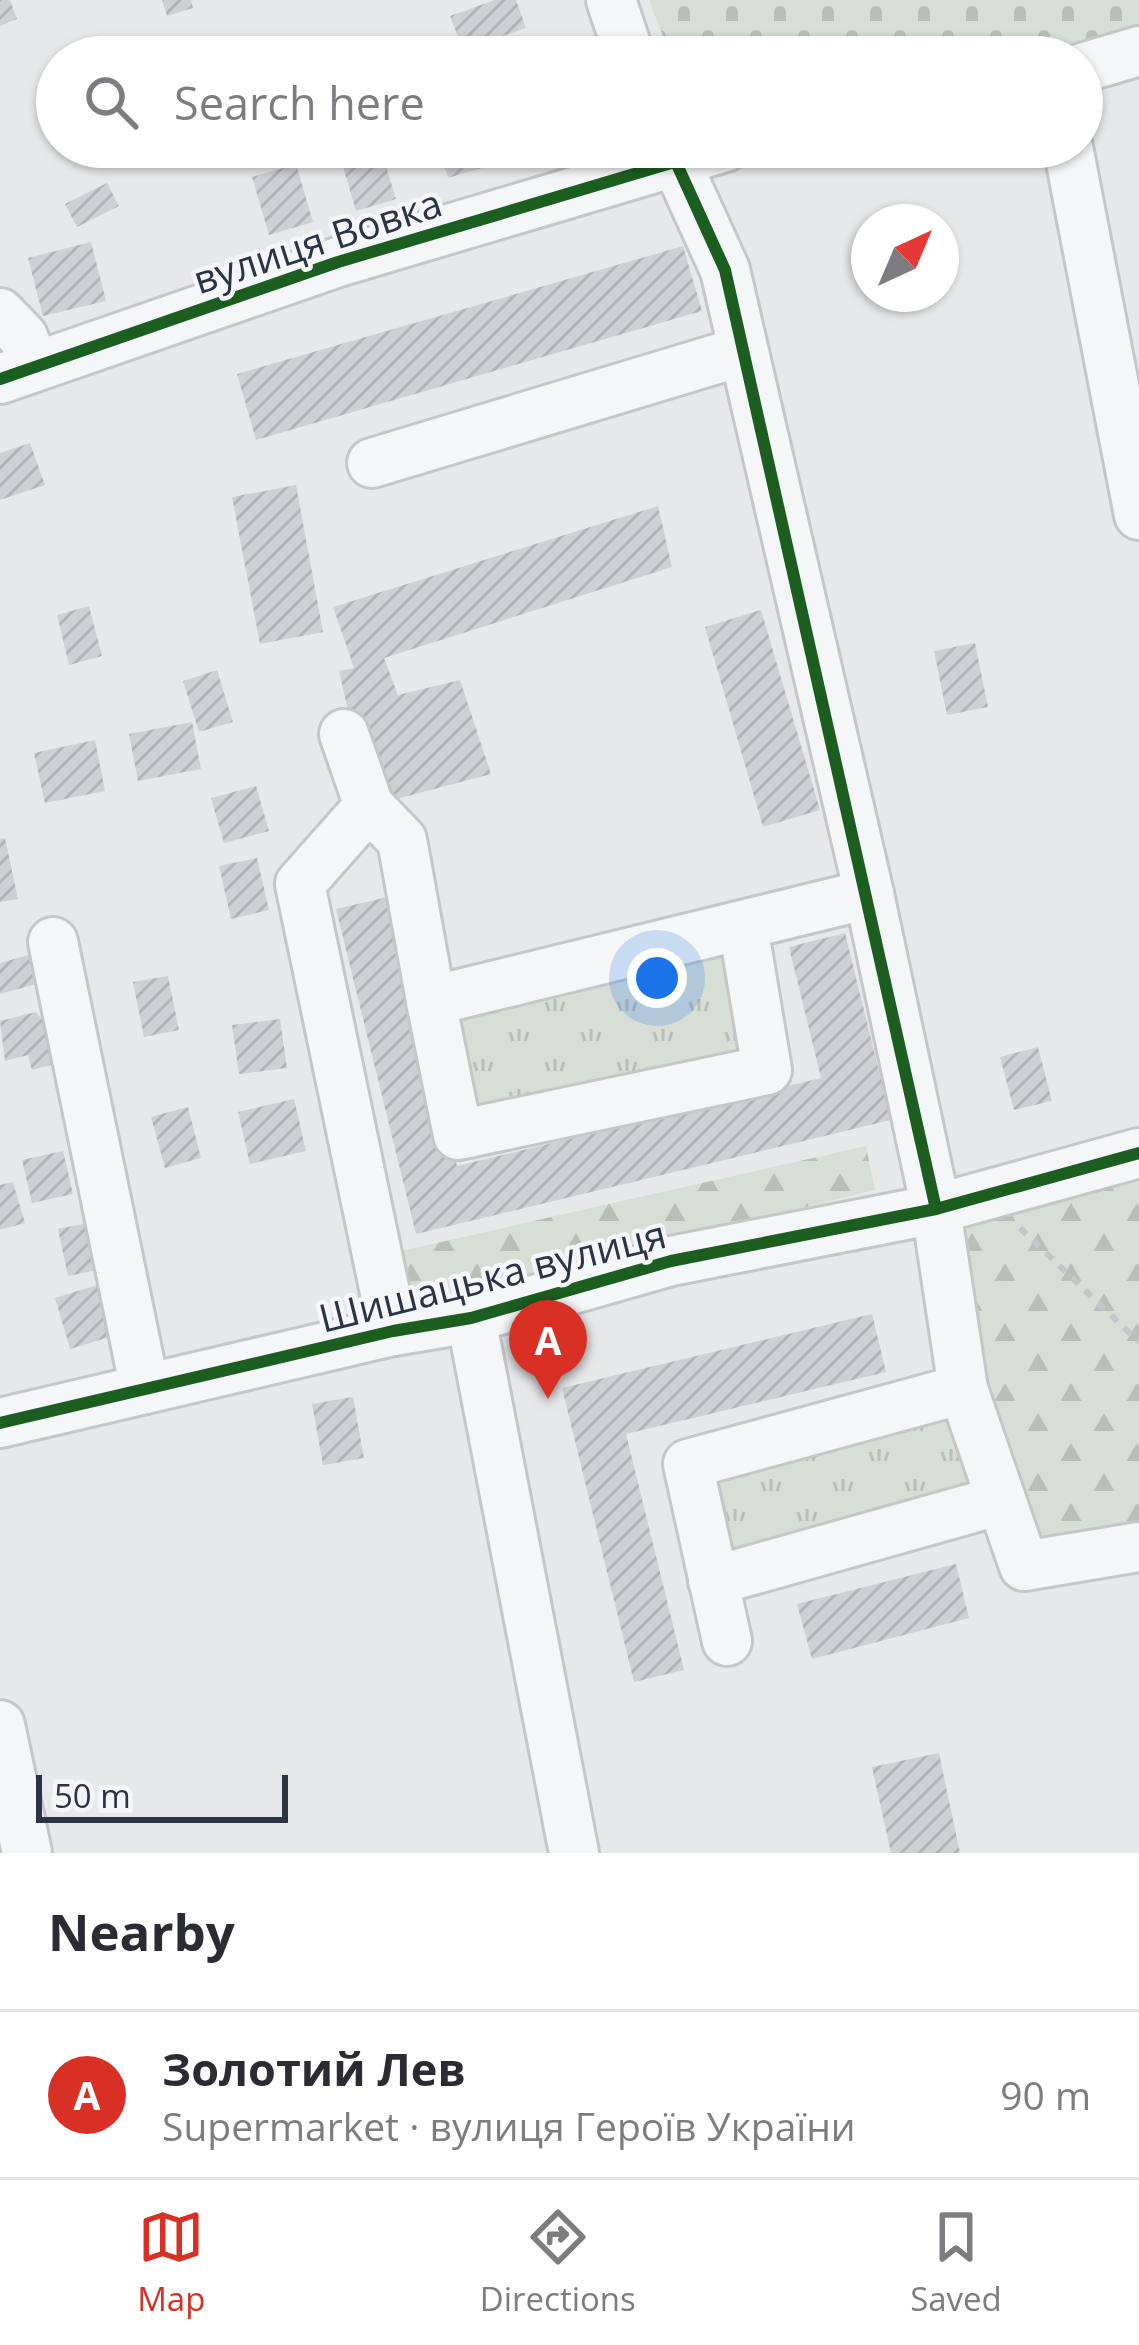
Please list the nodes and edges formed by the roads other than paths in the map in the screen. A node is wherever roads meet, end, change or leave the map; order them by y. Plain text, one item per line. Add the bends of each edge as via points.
1 (611, 0) edge
2 (623, 36) edge
3 (1139, 51) edge
4 (1103, 62) edge
5 (629, 168) edge
6 (678, 168) edge
7 (1071, 168) edge
8 (0, 314) edge
9 (742, 351) junction
10 (17, 372) edge
11 (372, 463) dead end
12 (1139, 515) edge
13 (344, 734) dead end
14 (369, 806) junction
15 (869, 894) junction
16 (743, 926) junction
17 (52, 942) dead end
18 (431, 1001) junction
19 (1139, 1153) edge
20 (936, 1209) junction
21 (471, 1318) junction
22 (393, 1330) junction
23 (146, 1389) junction
24 (963, 1389) junction
25 (0, 1423) edge
26 (1001, 1500) junction
27 (1139, 1547) edge
28 (713, 1581) junction
29 (727, 1641) dead end
30 (0, 1725) edge
31 (27, 1853) edge
32 (574, 1853) edge

1 - 2 street
3 - 4 street
5 - 10 street, вулиця Вовка
6 - 9 street via 725,270
7 - 12 street
8 - 10 street via 23,337
9 - 11 street
9 - 15 street
13 - 14 street
14 - 18 street via 402,840
14 - 22 street via 300,884
15 - 16 street
15 - 20 street
16 - 18 street
16 - 18 street via 767,1070 458,1136
17 - 23 street
19 - 20 street, Шишацька вулиця
20 - 21 street, Шишацька вулиця via 671,1261
20 - 24 street
21 - 22 street, Шишацька вулиця
21 - 32 street
22 - 23 street, Шишацька вулиця
23 - 25 street, Шишацька вулиця
24 - 26 street
24 - 28 street via 688,1464
26 - 27 street via 1024,1566
26 - 28 street
28 - 29 street
30 - 31 street

